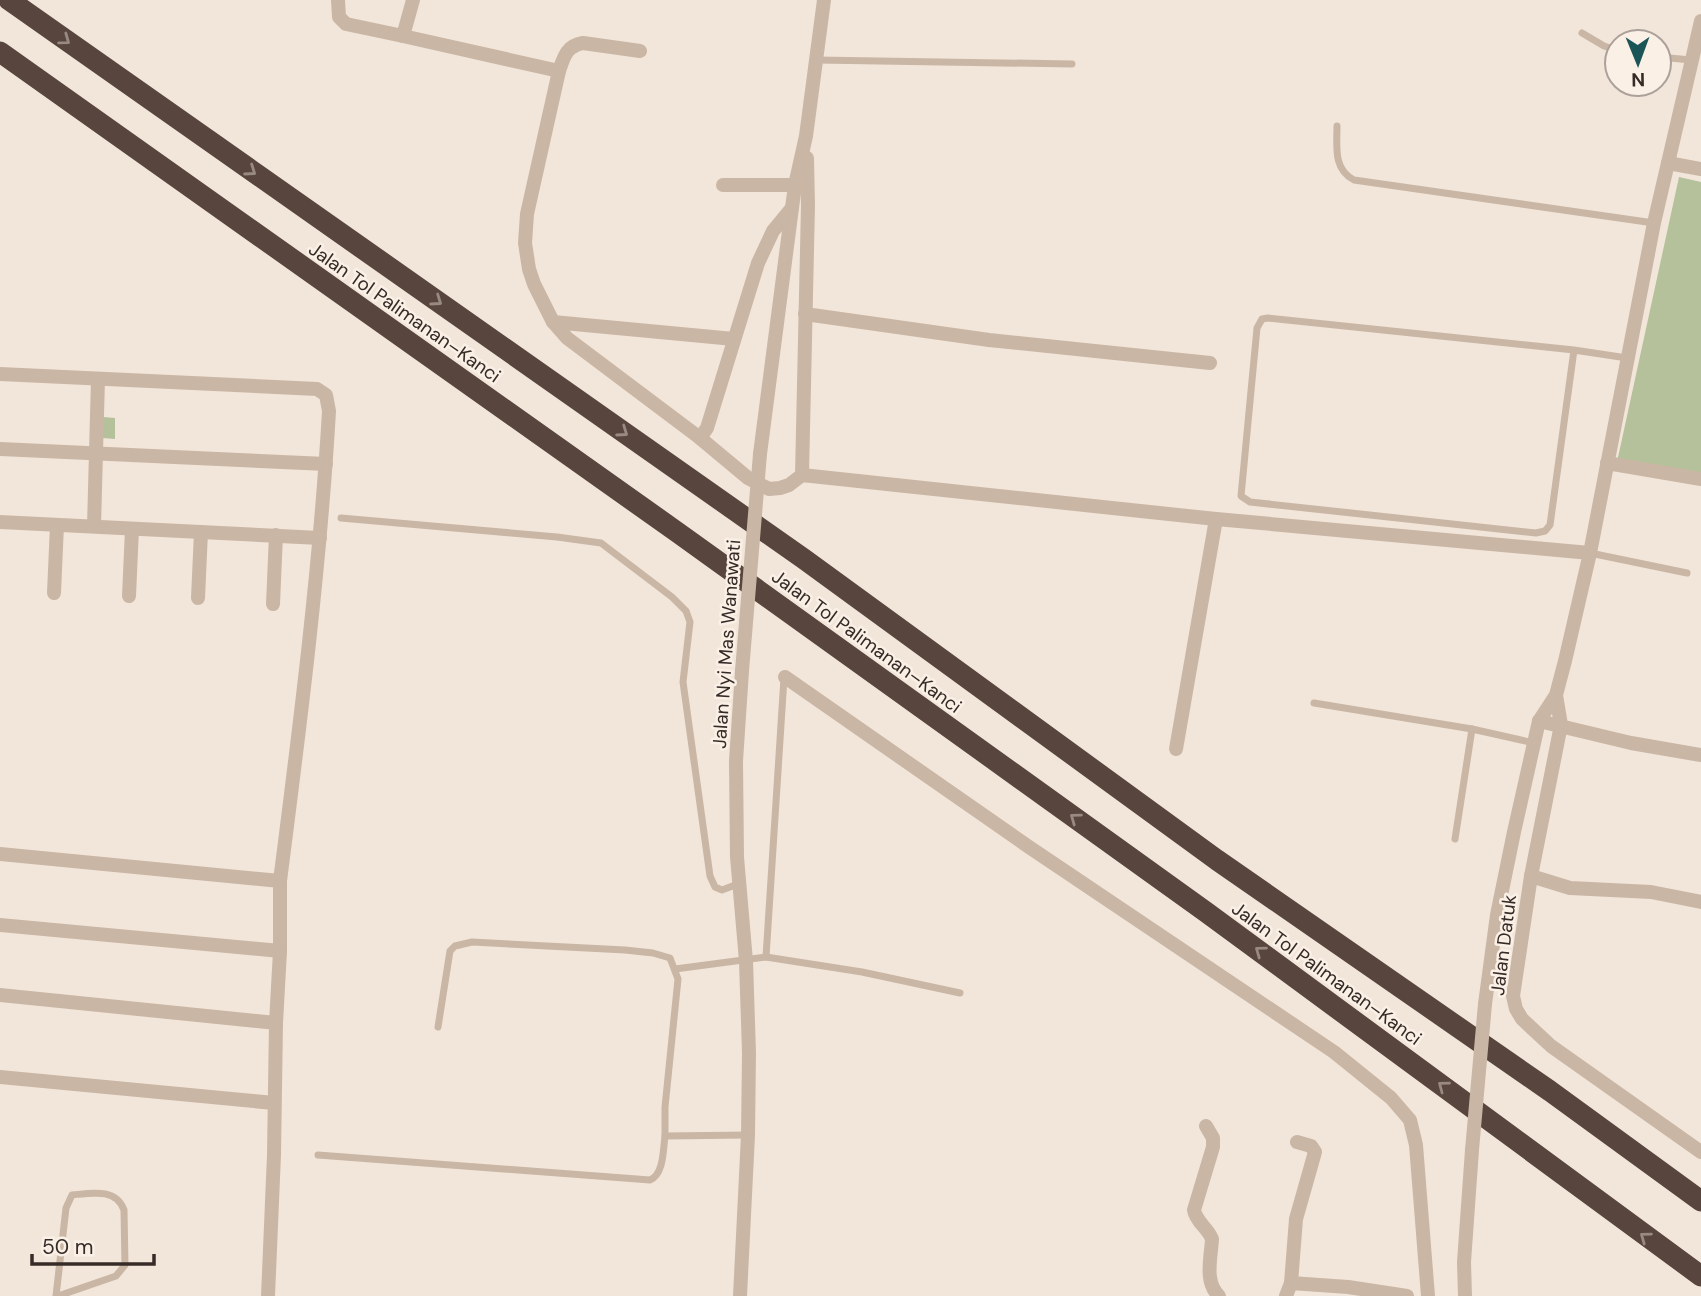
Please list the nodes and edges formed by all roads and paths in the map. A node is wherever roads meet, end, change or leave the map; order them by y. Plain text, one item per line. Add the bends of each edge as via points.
1 (9, 0) edge
2 (338, 0) edge
3 (413, 0) edge
4 (824, 0) edge
5 (1701, 25) edge
6 (1581, 33) dead end
7 (403, 36) junction
8 (1603, 45) edge
9 (640, 51) dead end
10 (0, 52) edge
11 (1673, 58) edge
12 (817, 60) junction
13 (1691, 60) junction
14 (1072, 64) dead end
15 (559, 71) junction
16 (1337, 126) dead end
17 (806, 136) junction
18 (1668, 163) junction
19 (1701, 169) edge
20 (723, 185) dead end
21 (795, 185) junction
22 (792, 208) junction
23 (1654, 223) junction
24 (805, 314) junction
25 (553, 322) junction
26 (734, 339) junction
27 (1574, 349) junction
28 (1627, 358) junction
29 (1210, 363) dead end
30 (0, 374) edge
31 (98, 379) junction
32 (700, 438) junction
33 (0, 449) edge
34 (96, 454) junction
35 (1607, 463) junction
36 (326, 464) junction
37 (802, 475) junction
38 (1701, 479) edge
39 (341, 518) dead end
40 (1216, 519) junction
41 (0, 522) edge
42 (57, 525) junction
43 (94, 526) junction
44 (132, 528) junction
45 (201, 532) junction
46 (276, 536) junction
47 (320, 538) junction
48 (1590, 553) junction
49 (1687, 573) dead end
50 (54, 593) dead end
51 (129, 596) dead end
52 (198, 598) dead end
53 (273, 604) dead end
54 (785, 677) joint
55 (1556, 695) junction
56 (1314, 703) dead end
57 (1539, 721) junction
58 (1561, 726) junction
59 (1472, 729) junction
60 (1534, 743) junction
61 (1176, 749) dead end
62 (1701, 755) edge
63 (1455, 839) dead end
64 (0, 854) edge
65 (1531, 876) junction
66 (280, 881) junction
67 (738, 884) junction
68 (1701, 902) edge
69 (0, 925) edge
70 (280, 951) junction
71 (766, 957) junction
72 (746, 961) junction
73 (676, 969) junction
74 (960, 993) dead end
75 (0, 995) edge
76 (276, 1023) junction
77 (438, 1027) dead end
78 (0, 1077) edge
79 (1550, 1091) junction
80 (274, 1103) junction
81 (1206, 1126) dead end
82 (748, 1135) junction
83 (665, 1136) junction
84 (1297, 1142) dead end
85 (1701, 1152) edge
86 (318, 1155) dead end
87 (1701, 1182) edge
88 (1701, 1200) edge
89 (1701, 1276) edge
90 (1289, 1289) edge
91 (57, 1296) edge
92 (268, 1296) edge
93 (740, 1296) edge
94 (1219, 1296) edge
95 (1407, 1296) edge
96 (1428, 1296) edge
97 (1465, 1296) edge

1 -> 79 highway, Jalan Tol Palimanan–Kanci via 804,559 1217,860
2 - 7 street via 339,17 346,24
3 - 7 street
4 - 12 street, Jalan Nyi Mas Wanawati
5 - 13 street
6 - 8 lane
7 - 15 street
9 - 15 street via 583,43 566,51
89 -> 10 highway, Jalan Tol Palimanan–Kanci via 1195,904
11 - 13 lane
12 - 14 lane
12 - 17 street, Jalan Nyi Mas Wanawati
13 - 18 street
15 - 25 street via 527,214 525,243 534,284
16 - 23 lane via 1339,166 1354,180
17 - 21 street, Jalan Nyi Mas Wanawati
17 - 24 street
18 - 19 street
18 - 23 street
20 - 21 street
21 - 22 street, Jalan Nyi Mas Wanawati
22 - 26 street via 758,262
22 - 67 street, Jalan Nyi Mas Wanawati, bridge via 760,454 742,671 736,761
23 - 28 street
24 - 29 street
24 - 37 street
25 - 26 street
25 - 32 street via 567,338
26 - 32 street
27 - 27 lane via 1262,319 1257,328 1241,496 1250,502 1545,531 1550,525
27 - 28 lane
28 - 35 street
30 - 31 street
31 - 34 street
31 - 36 street via 317,389 329,402
32 - 37 street via 748,478 769,489 789,485
33 - 34 street
34 - 36 street
34 - 43 street
35 - 38 street
35 - 48 street
36 - 47 street
37 - 40 street
39 - 67 lane via 601,544 672,597 690,622 682,682 710,876 722,890
40 - 48 street
40 - 61 street
41 - 42 street
42 - 43 street
42 - 50 street
43 - 44 street
44 - 45 street
44 - 51 street
45 - 46 street
45 - 52 street
46 - 47 street
46 - 53 street
47 - 66 street
48 - 49 lane
48 - 55 street
54 - 71 lane
54 - 96 street via 1334,1052 1391,1098 1410,1120 1416,1145
55 - 57 street
55 - 58 street, Jalan Datuk
56 - 59 lane
57 - 58 street
57 - 60 street
58 - 62 street
58 - 65 street, Jalan Datuk
59 - 60 lane
59 - 63 lane
60 - 97 street, bridge via 1497,915 1485,1004
64 - 66 street
65 - 68 street via 1570,888 1651,892
65 - 85 street, Jalan Datuk via 1513,996 1516,1009 1551,1046
66 - 70 street
67 - 72 street, Jalan Nyi Mas Wanawati
69 - 70 street
70 - 76 street
71 - 72 lane
71 - 74 lane
72 - 73 lane
72 - 82 street, Jalan Nyi Mas Wanawati
73 - 77 lane via 670,958 639,951 472,942 455,946 450,951
73 - 83 lane
75 - 76 street
76 - 80 street
78 - 80 street
79 - 87 highway
79 - 88 highway, Jalan Tol Palimanan–Kanci
80 - 92 street
81 - 94 street via 1213,1147 1194,1210 1212,1240 1209,1281
82 - 83 lane
82 - 93 street, Jalan Nyi Mas Wanawati
83 - 86 lane via 659,1173 650,1180
84 - 90 street via 1315,1152 1296,1219
90 - 95 street via 1348,1287
91 - 91 lane via 66,1208 72,1195 114,1196 124,1210 125,1265 117,1276

